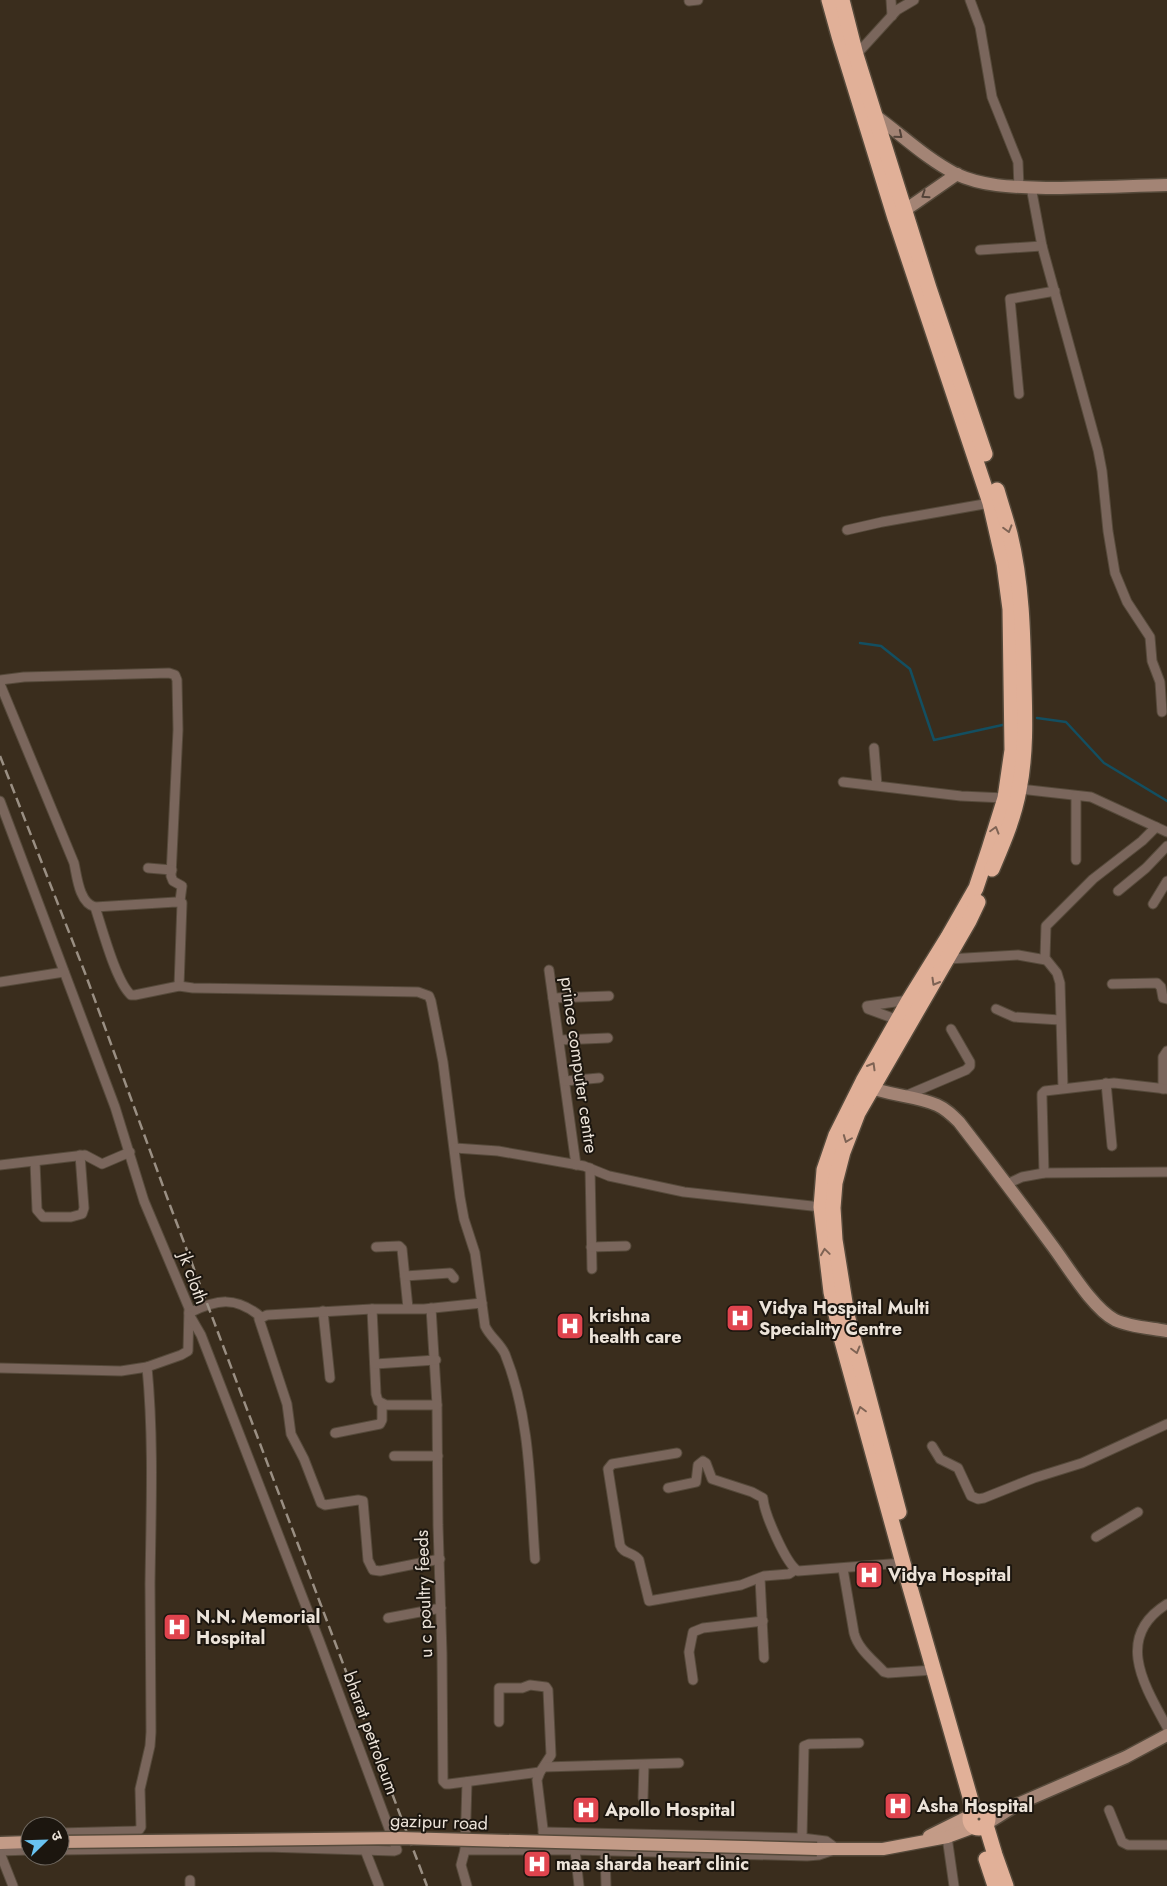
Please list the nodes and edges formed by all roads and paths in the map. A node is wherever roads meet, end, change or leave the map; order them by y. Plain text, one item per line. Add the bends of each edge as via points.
1 (830, 0) edge
2 (842, 0) edge
3 (891, 0) edge
4 (914, 0) edge
5 (970, 0) edge
6 (892, 16) junction
7 (856, 54) junction
8 (860, 106) junction
9 (875, 116) junction
10 (957, 174) junction
11 (1167, 185) edge
12 (1025, 187) junction
13 (900, 213) junction
14 (1042, 246) junction
15 (980, 250) dead end
16 (1055, 291) junction
17 (1019, 394) dead end
18 (990, 503) junction
19 (847, 530) dead end
20 (0, 680) edge
21 (0, 684) edge
22 (1162, 712) dead end
23 (874, 748) dead end
24 (843, 782) dead end
25 (877, 785) junction
26 (1020, 788) junction
27 (1076, 796) junction
28 (1005, 798) junction
29 (0, 801) edge
30 (1156, 827) junction
31 (1167, 832) edge
32 (1167, 846) edge
33 (1076, 860) dead end
34 (148, 868) dead end
35 (172, 870) junction
36 (1167, 881) edge
37 (1118, 891) dead end
38 (180, 902) junction
39 (1152, 904) dead end
40 (95, 907) junction
41 (948, 959) junction
42 (1046, 960) junction
43 (549, 970) dead end
44 (64, 972) junction
45 (0, 982) edge
46 (1112, 984) dead end
47 (179, 986) junction
48 (609, 996) dead end
49 (554, 998) junction
50 (1167, 999) edge
51 (909, 1000) junction
52 (996, 1009) dead end
53 (898, 1020) junction
54 (1060, 1020) junction
55 (951, 1029) dead end
56 (608, 1038) dead end
57 (560, 1040) junction
58 (1167, 1051) edge
59 (599, 1078) dead end
60 (565, 1081) junction
61 (1106, 1084) junction
62 (867, 1086) junction
63 (1063, 1088) junction
64 (1165, 1089) edge
65 (902, 1097) junction
66 (1112, 1146) dead end
67 (454, 1148) junction
68 (130, 1152) junction
69 (80, 1155) junction
70 (35, 1162) junction
71 (0, 1165) edge
72 (576, 1165) junction
73 (590, 1168) junction
74 (1167, 1172) edge
75 (1044, 1173) junction
76 (1007, 1184) junction
77 (821, 1207) junction
78 (626, 1246) dead end
79 (591, 1247) junction
80 (376, 1248) dead end
81 (592, 1269) dead end
82 (405, 1276) junction
83 (454, 1278) dead end
84 (482, 1303) junction
85 (408, 1308) junction
86 (431, 1308) junction
87 (372, 1309) junction
88 (323, 1311) junction
89 (190, 1314) junction
90 (261, 1317) junction
91 (1167, 1331) edge
92 (436, 1360) junction
93 (375, 1364) junction
94 (0, 1368) edge
95 (147, 1368) junction
96 (330, 1378) dead end
97 (382, 1404) junction
98 (437, 1405) junction
99 (1167, 1424) edge
100 (335, 1433) dead end
101 (932, 1446) dead end
102 (677, 1453) dead end
103 (394, 1456) dead end
104 (438, 1456) junction
105 (668, 1488) dead end
106 (1138, 1512) dead end
107 (1096, 1537) dead end
108 (440, 1558) junction
109 (534, 1559) dead end
110 (903, 1563) junction
111 (843, 1569) junction
112 (795, 1570) junction
113 (760, 1578) junction
114 (1167, 1604) edge
115 (441, 1608) junction
116 (388, 1618) dead end
117 (763, 1622) junction
118 (764, 1658) dead end
119 (934, 1670) junction
120 (693, 1680) dead end
121 (499, 1722) dead end
122 (1167, 1726) edge
123 (1167, 1735) edge
124 (859, 1743) dead end
125 (679, 1763) dead end
126 (644, 1765) junction
127 (542, 1770) junction
128 (467, 1782) junction
129 (643, 1798) dead end
130 (1109, 1810) dead end
131 (980, 1819) junction
132 (543, 1832) junction
133 (70, 1833) edge
134 (947, 1837) junction
135 (802, 1838) junction
136 (920, 1841) junction
137 (20, 1842) edge
138 (70, 1842) edge
139 (0, 1843) edge
140 (1167, 1845) edge
141 (545, 1849) junction
142 (837, 1849) junction
143 (70, 1850) edge
144 (365, 1850) junction
145 (465, 1850) junction
146 (575, 1850) junction
147 (605, 1850) junction
148 (20, 1851) edge
149 (0, 1852) edge
150 (13, 1886) edge
151 (379, 1886) edge
152 (467, 1886) edge
153 (579, 1886) edge
154 (606, 1886) edge
155 (954, 1886) edge
156 (995, 1886) edge
157 (1006, 1886) edge

1 - 8 highway
2 - 7 highway
3 - 6 street
4 - 6 street
5 - 12 street via 980,27 992,97
6 - 7 street
7 - 9 highway
8 - 9 street
8 - 13 highway
9 -> 10 street via 924,154
9 - 13 highway
10 - 12 street via 978,181
10 -> 13 street
11 - 12 street
12 - 14 street
13 - 18 highway
13 -> 26 highway via 972,411 1010,534 1023,630 1025,752
14 - 15 street
14 - 16 street
16 - 17 street via 1010,299
16 - 22 street via 1098,450 1115,573 1127,602 1150,637 1152,661 1160,682
18 - 19 street
18 - 28 highway via 1010,609 1012,750
20 - 35 street via 80,675 175,675 178,730
21 - 40 street via 74,862 80,888 86,902
23 - 25 street
24 - 25 street
25 - 28 street
26 - 27 street
26 - 41 highway via 1008,830 981,896
27 - 30 street via 1101,800
27 - 33 street
51 -> 28 highway via 976,888
29 - 44 street, jk cloth
30 - 31 street
30 - 42 street via 1093,879 1047,924
32 - 37 street
34 - 35 street
35 - 38 street via 172,881 181,884
36 - 39 street
38 - 40 street
38 - 47 street
40 - 47 street via 127,991 135,995
41 - 42 street via 1018,955
41 -> 62 highway
42 - 54 street via 1059,975
43 - 49 street, prince computer centre
44 - 45 street
44 - 68 street, jk cloth
46 - 50 street via 1157,983
47 - 67 street via 418,992 429,996 443,1062
48 - 49 street
49 - 57 street, prince computer centre
51 - 53 highway
51 - 53 street via 867,1006 870,1011
52 - 54 street via 1014,1016
62 -> 53 highway
54 - 63 street
55 - 65 street via 970,1066
56 - 57 street
57 - 60 street, prince computer centre
58 - 64 street via 1164,1055
59 - 60 street
60 - 72 street, prince computer centre
61 - 63 street
61 - 64 street
61 - 66 street
62 - 65 street
62 - 77 highway via 836,1135 824,1170
62 -> 131 highway via 835,1183 835,1240 847,1315
63 - 75 street via 1042,1094
65 - 76 street via 929,1102 949,1112
67 - 72 street via 490,1150
67 - 84 street via 460,1197 475,1253
68 - 69 street via 102,1164 90,1156
68 - 89 street, jk cloth via 142,1195
69 - 70 street
69 - 70 street via 84,1208 82,1214 76,1216 40,1216
70 - 71 street
72 - 73 street
73 - 77 street via 609,1176 684,1192
73 - 79 street
74 - 75 street
75 - 76 street
76 - 91 street via 1090,1298 1106,1314 1124,1323
110 -> 77 highway via 842,1341 831,1292
78 - 79 street
79 - 81 street
80 - 82 street via 401,1247
82 - 83 street via 450,1273
82 - 85 street
84 - 86 street
84 - 109 street via 485,1326 503,1349 521,1406 529,1470
85 - 86 street
85 - 87 street
86 - 92 street, u c poultry feeds
87 - 88 street
87 - 93 street
88 - 90 street
88 - 96 street
89 - 90 street via 209,1304 225,1302 244,1305
89 - 95 street, jk cloth via 188,1350
89 - 144 street, bharat petroleum via 201,1335 319,1640 396,1849
90 - 108 street via 288,1404 291,1434 321,1503 363,1501 368,1560 373,1570
92 - 93 street
92 - 98 street, u c poultry feeds
93 - 97 street via 376,1394
94 - 95 street, jk cloth
95 - 133 street via 152,1461 151,1724 150,1746 140,1789 141,1827 135,1831
97 - 98 street
97 - 100 street via 380,1424
98 - 104 street, u c poultry feeds
99 - 101 street via 1082,1463 978,1499 968,1492 958,1468 938,1457
102 - 113 street via 612,1464 608,1469 620,1545 623,1551 639,1560 648,1599 652,1602 741,1585
103 - 104 street
104 - 108 street, u c poultry feeds
105 - 112 street via 696,1482 701,1462 706,1463 712,1479 763,1498 776,1538
106 - 107 street
108 - 115 street, u c poultry feeds
110 - 111 street
110 - 119 highway
111 - 112 street
111 - 119 street via 854,1633 862,1649 884,1672
112 - 113 street via 789,1574
113 - 117 street
114 - 122 street via 1155,1612 1140,1632 1138,1653 1144,1683
115 - 116 street
115 - 128 street, u c poultry feeds via 443,1780 446,1784
117 - 118 street
117 - 120 street via 695,1630 689,1652
119 - 131 highway
121 - 127 street via 499,1688 546,1686 551,1751 550,1759
123 - 131 street via 1126,1757
124 - 135 street via 804,1746
125 - 126 street, u c poultry feeds
126 - 127 street, u c poultry feeds
126 - 129 street
127 - 128 street, u c poultry feeds
127 - 132 street via 537,1780
128 - 145 street
130 - 140 street via 1122,1842
131 - 134 main road
131 - 136 main road
131 - 156 highway
131 - 157 highway
132 - 135 street
132 - 141 street
134 - 136 main road
134 - 155 street
135 - 142 street via 826,1841
136 - 142 main road, gazipur road via 883,1850
137 - 139 main road
138 - 142 main road, gazipur road, bridge via 400,1838
141 - 145 street
141 - 146 street
142 - 147 street via 807,1856
143 - 144 street, bharat petroleum
144 - 151 street
145 - 152 street via 461,1869
146 - 147 street
146 - 153 street
147 - 154 street
148 - 149 street
149 - 150 street

